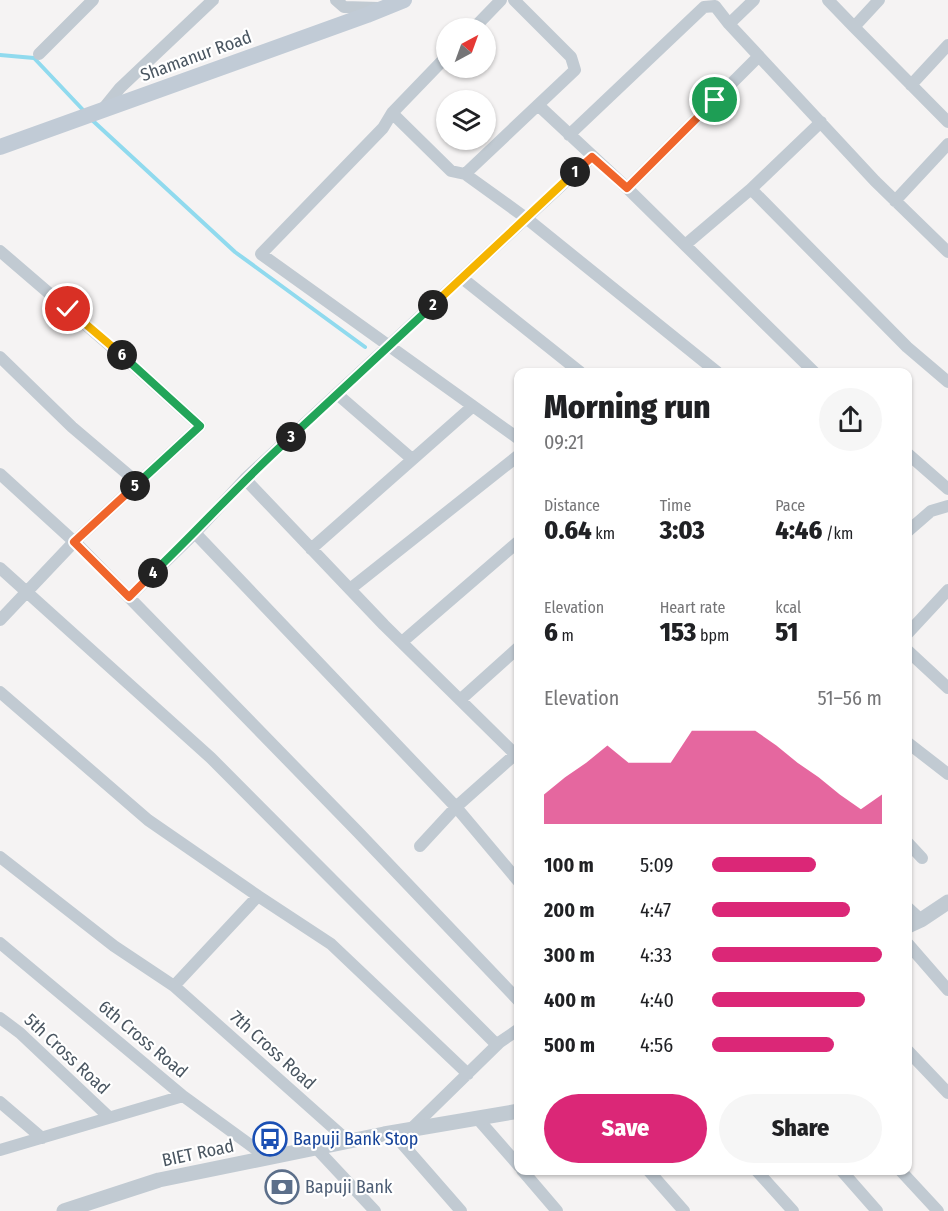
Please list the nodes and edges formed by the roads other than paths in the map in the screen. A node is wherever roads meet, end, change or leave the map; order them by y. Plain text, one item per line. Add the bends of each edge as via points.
1 (93, 0) edge
2 (213, 0) edge
3 (336, 0) edge
4 (404, 0) edge
5 (501, 0) edge
6 (514, 0) edge
7 (754, 0) edge
8 (828, 0) edge
9 (879, 0) edge
10 (701, 3) edge
11 (388, 4) edge
12 (484, 18) edge
13 (729, 24) junction
14 (854, 27) junction
15 (948, 45) edge
16 (39, 54) dead end
17 (759, 56) junction
18 (436, 67) edge
19 (911, 85) junction
20 (538, 105) junction
21 (93, 113) junction
22 (392, 113) junction
23 (820, 122) junction
24 (948, 122) edge
25 (569, 135) junction
26 (948, 144) edge
27 (0, 147) edge
28 (592, 157) junction
29 (465, 174) junction
30 (627, 188) junction
31 (751, 189) junction
32 (895, 201) junction
33 (526, 218) junction
34 (686, 245) junction
35 (0, 251) edge
36 (948, 252) edge
37 (462, 278) junction
38 (389, 346) junction
39 (0, 357) edge
40 (575, 368) edge
41 (712, 368) edge
42 (810, 368) edge
43 (948, 382) edge
44 (338, 394) junction
45 (473, 406) junction
46 (514, 435) edge
47 (912, 458) edge
48 (412, 459) junction
49 (514, 459) edge
50 (0, 474) edge
51 (245, 479) junction
52 (138, 483) junction
53 (948, 489) edge
54 (948, 506) edge
55 (912, 528) edge
56 (195, 533) junction
57 (74, 542) junction
58 (514, 545) edge
59 (311, 549) junction
60 (0, 568) edge
61 (350, 589) junction
62 (948, 590) edge
63 (27, 592) junction
64 (129, 597) junction
65 (0, 620) edge
66 (912, 629) edge
67 (402, 642) junction
68 (514, 651) edge
69 (912, 655) edge
70 (948, 688) edge
71 (0, 692) edge
72 (460, 700) junction
73 (912, 746) edge
74 (514, 751) edge
75 (514, 758) edge
76 (948, 774) edge
77 (456, 807) junction
78 (420, 846) dead end
79 (912, 847) edge
80 (0, 857) edge
81 (922, 858) dead end
82 (514, 876) edge
83 (258, 896) junction
84 (948, 902) edge
85 (914, 923) edge
86 (0, 943) edge
87 (912, 949) edge
88 (174, 986) junction
89 (948, 990) edge
90 (514, 996) edge
91 (0, 1018) edge
92 (514, 1033) edge
93 (497, 1045) junction
94 (912, 1055) edge
95 (468, 1074) junction
96 (948, 1093) edge
97 (183, 1096) junction
98 (0, 1102) edge
99 (514, 1112) edge
100 (109, 1117) junction
101 (477, 1118) junction
102 (411, 1129) junction
103 (392, 1132) junction
104 (42, 1138) junction
105 (348, 1141) junction
106 (316, 1148) junction
107 (0, 1150) edge
108 (268, 1158) junction
109 (514, 1160) edge
110 (526, 1175) edge
111 (652, 1175) edge
112 (761, 1175) edge
113 (845, 1175) edge
114 (905, 1175) edge
115 (64, 1211) edge
116 (375, 1211) edge
117 (461, 1211) edge
118 (557, 1211) edge
119 (684, 1211) edge
120 (793, 1211) edge
121 (877, 1211) edge
122 (938, 1211) edge

1 - 16 street
2 - 21 street
3 - 11 street via 344,7
4 - 11 main road, Shamanur Road
5 - 12 street
6 - 20 street via 571,57 575,70
7 - 13 street
8 - 14 street
9 - 14 street
10 - 13 street via 715,6
10 - 25 street
11 - 21 main road, Shamanur Road
13 - 17 street
14 - 19 street
15 - 19 street
17 - 23 street
17 - 30 street
18 - 22 street
19 - 24 street
20 - 25 street
20 - 29 street
21 - 27 main road, Shamanur Road
22 - 29 street via 451,171
22 - 38 street via 383,128 261,254
23 - 31 street
23 - 32 street
25 - 28 street
26 - 32 street
28 - 30 street
28 - 33 street
29 - 33 street
30 - 34 street
31 - 34 street
31 - 43 street
32 - 36 street
33 - 37 street
33 - 41 street
34 - 42 street
35 - 52 street via 200,426
37 - 38 street
37 - 40 street
38 - 44 street
38 - 45 street
39 - 52 street via 72,427
44 - 48 street
44 - 51 street
45 - 46 street
45 - 48 street
47 - 53 street
48 - 59 street
49 - 61 street
50 - 57 street
51 - 56 street
51 - 59 street
52 - 57 street
54 - 55 street via 931,511
56 - 64 street
56 - 77 street
57 - 63 street
57 - 64 street
58 - 67 street
59 - 61 street
60 - 63 street
61 - 67 street
62 - 66 street
63 - 65 street
63 - 93 street via 211,758
64 - 90 street
67 - 72 street
68 - 72 street
69 - 70 street
71 - 83 street via 148,820
72 - 74 street
73 - 76 street
75 - 77 street
77 - 78 street
77 - 82 street
79 - 81 street
80 - 88 street, 7th Cross Road via 105,939
83 - 88 street
83 - 95 street via 330,944
84 - 85 street
86 - 97 street, 6th Cross Road
87 - 89 street
88 - 105 street, 7th Cross Road
91 - 100 street, 5th Cross Road
92 - 93 street
93 - 95 street
94 - 96 street
95 - 102 street
97 - 100 street
97 - 108 street, 6th Cross Road
98 - 104 street
99 - 101 street, BIET Road
100 - 104 street
101 - 102 street, BIET Road
101 - 109 street
102 - 103 street, BIET Road
103 - 105 street, BIET Road
103 - 117 street
104 - 107 street
105 - 106 street, BIET Road
106 - 108 street, BIET Road
106 - 116 street
108 - 115 street, BIET Road via 159,1180
110 - 118 street
111 - 119 street
112 - 120 street
113 - 121 street
114 - 122 street

